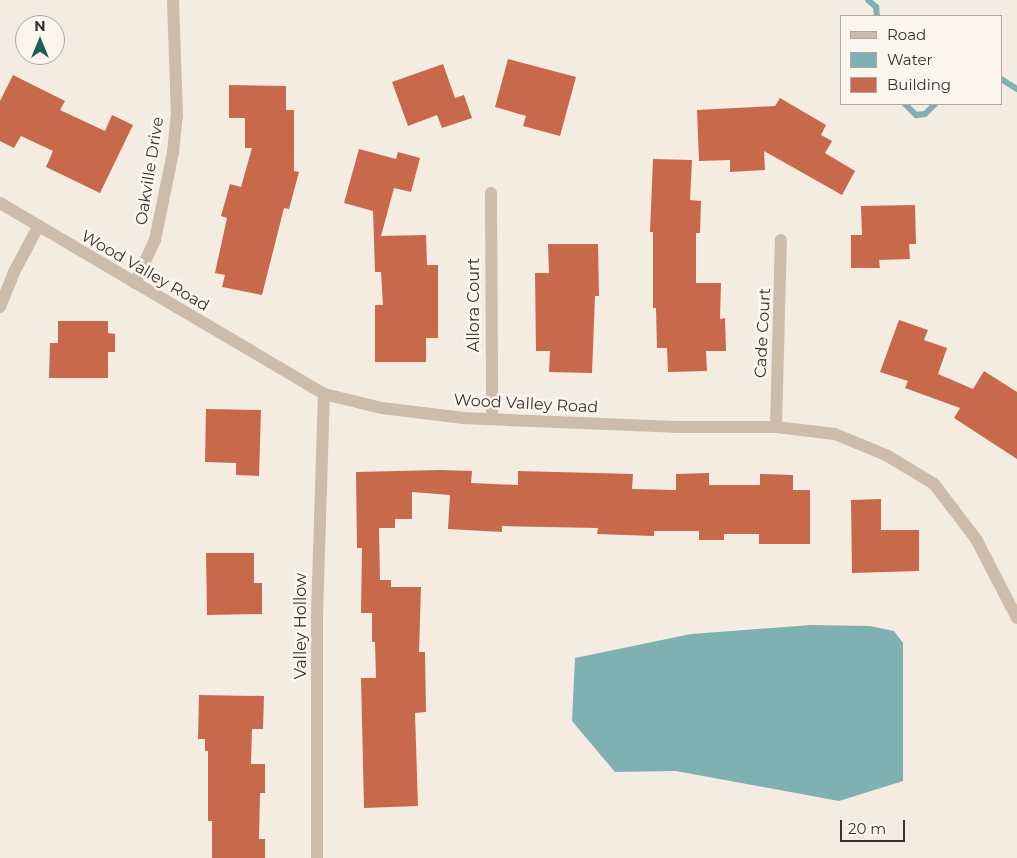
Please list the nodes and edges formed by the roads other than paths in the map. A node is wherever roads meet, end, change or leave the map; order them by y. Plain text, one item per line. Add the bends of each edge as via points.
1 (173, 0) edge
2 (490, 193) dead end
3 (0, 203) edge
4 (38, 227) junction
5 (781, 240) dead end
6 (135, 283) junction
7 (0, 307) edge
8 (324, 394) junction
9 (492, 418) junction
10 (776, 427) junction
11 (1017, 618) edge
12 (317, 858) edge

1 - 6 street, Oakville Drive via 177,116 173,152 155,240
2 - 9 street, Allora Court
3 - 4 street, Wood Valley Road
4 - 6 street, Wood Valley Road
4 - 7 street
5 - 10 street, Cade Court
6 - 8 street, Wood Valley Road
8 - 9 street, Wood Valley Road via 400,411
8 - 12 street, Valley Hollow via 317,615
9 - 10 street, Wood Valley Road via 608,425
10 - 11 street, Wood Valley Road via 835,434 886,456 934,484 976,539

